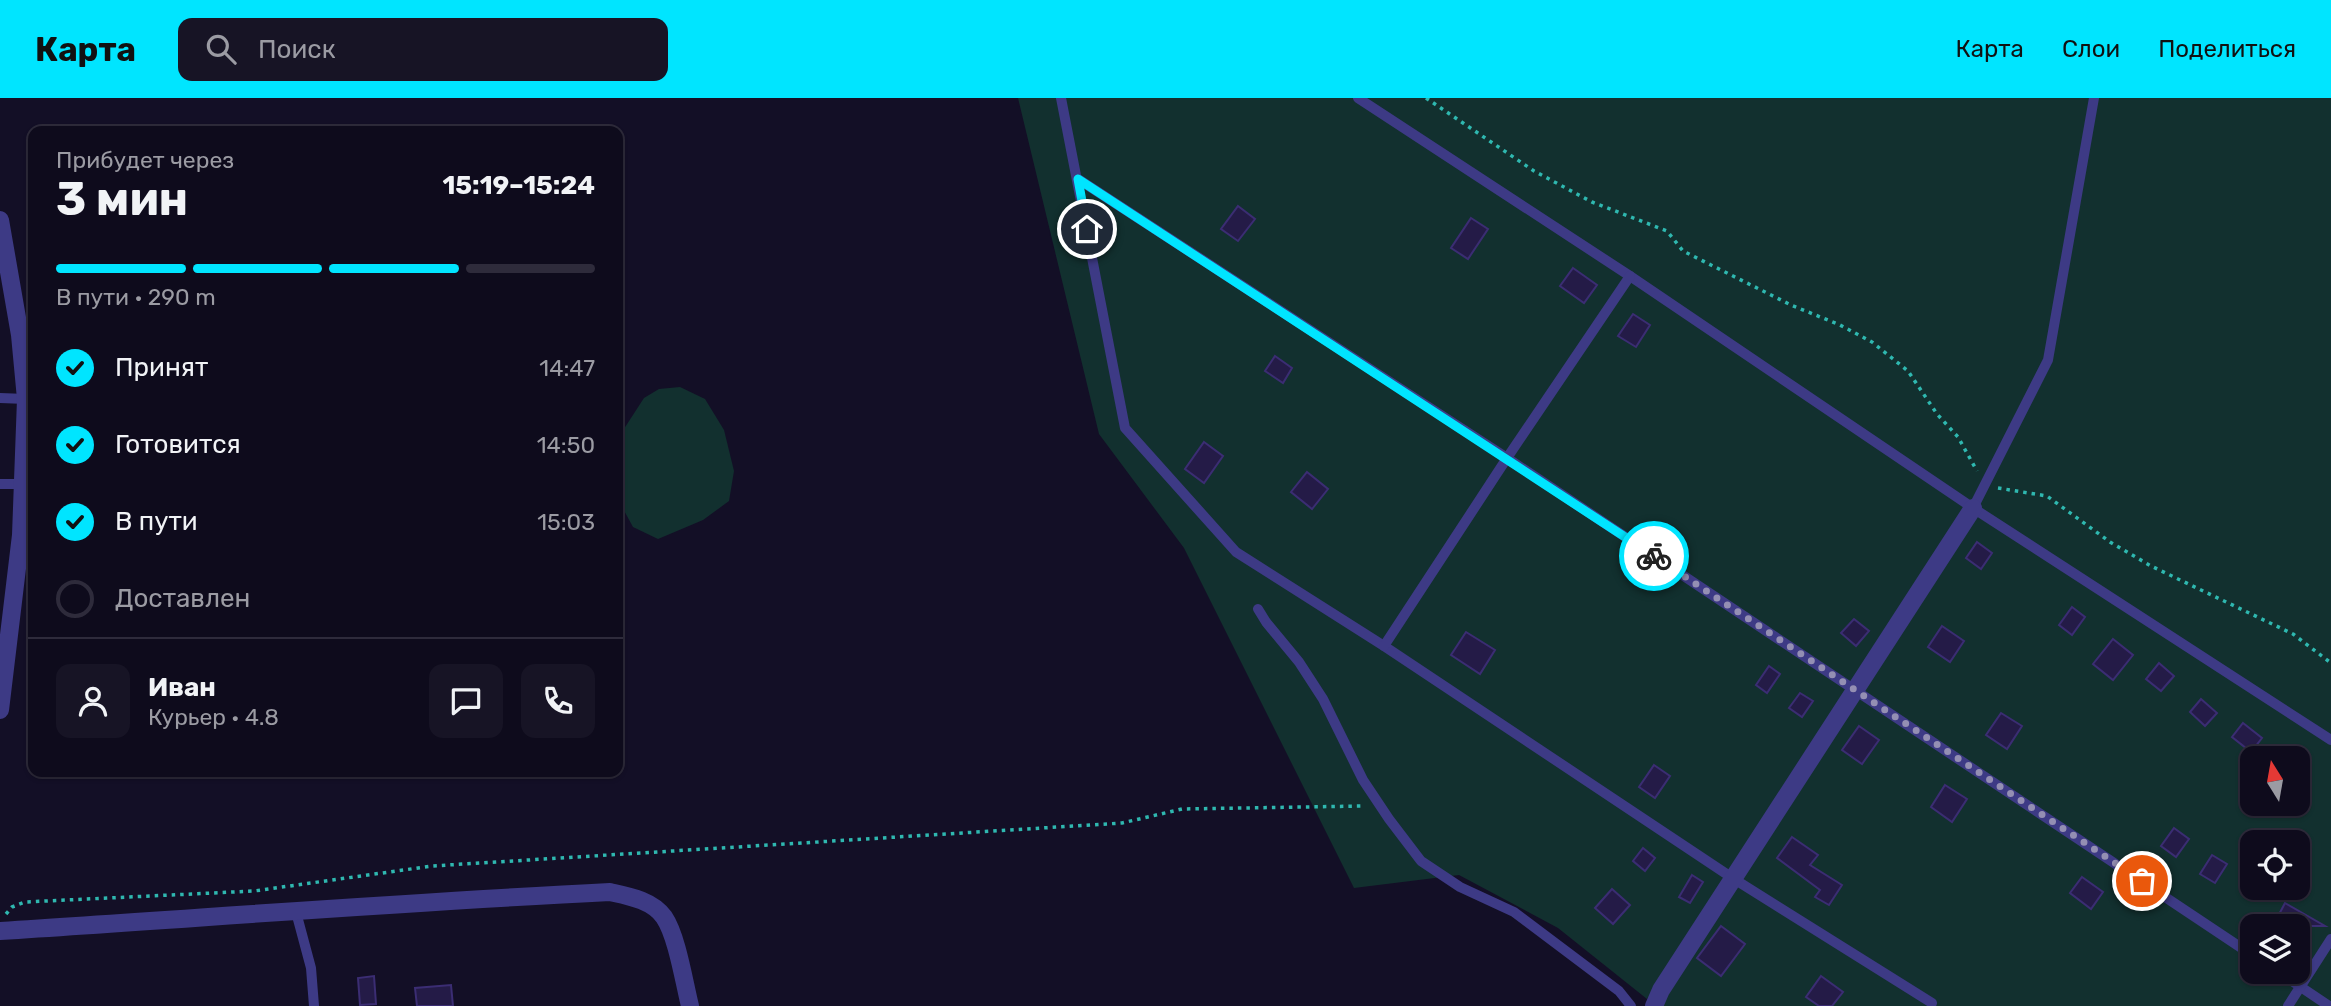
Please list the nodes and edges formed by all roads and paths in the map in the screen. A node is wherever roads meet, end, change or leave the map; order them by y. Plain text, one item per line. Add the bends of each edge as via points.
1 (1061, 98) edge
2 (1357, 98) edge
3 (1426, 98) edge
4 (2094, 98) edge
5 (1078, 179) junction
6 (0, 220) edge
7 (1630, 276) junction
8 (0, 398) edge
9 (26, 400) junction
10 (1507, 458) junction
11 (1985, 483) junction
12 (0, 484) edge
13 (25, 484) junction
14 (1973, 508) junction
15 (1258, 609) dead end
16 (1384, 646) junction
17 (2331, 663) edge
18 (1856, 689) junction
19 (0, 710) edge
20 (2331, 740) edge
21 (1381, 806) junction
22 (1734, 879) junction
23 (296, 912) junction
24 (0, 921) edge
25 (0, 931) edge
26 (2331, 939) edge
27 (2240, 947) edge
28 (2296, 984) edge
29 (2301, 987) junction
30 (1932, 1003) dead end
31 (314, 1006) edge
32 (690, 1006) edge
33 (1631, 1006) edge
34 (1654, 1006) edge
35 (2288, 1006) edge
36 (2329, 1006) edge

1 - 5 lane
2 - 7 lane
3 - 11 path via 1534,172 1592,202 1667,231 1682,251 1872,342 1908,371 1958,437
4 - 11 lane via 2048,360
5 - 10 lane
5 - 16 lane via 1125,428 1236,552
6 - 9 street
7 - 10 lane
7 - 14 lane
8 - 9 lane
9 - 13 street
10 - 16 lane
10 - 18 lane
11 - 14 lane
11 - 17 path via 2047,496 2110,542 2293,634
12 - 13 lane
13 - 19 street
14 - 18 street
14 - 20 lane
15 - 21 lane via 1317,689
16 - 22 lane
18 - 22 street
18 - 27 lane
21 - 24 path via 1182,809 1122,823 432,866 254,891 25,902 12,907
21 - 33 lane via 1421,861 1460,887 1514,912 1619,991
22 - 30 lane
22 - 34 street
23 - 25 street
23 - 31 lane via 311,968
23 - 32 street via 610,892 632,896 664,917
26 - 29 lane
28 - 29 lane
29 - 35 lane
29 - 36 lane

